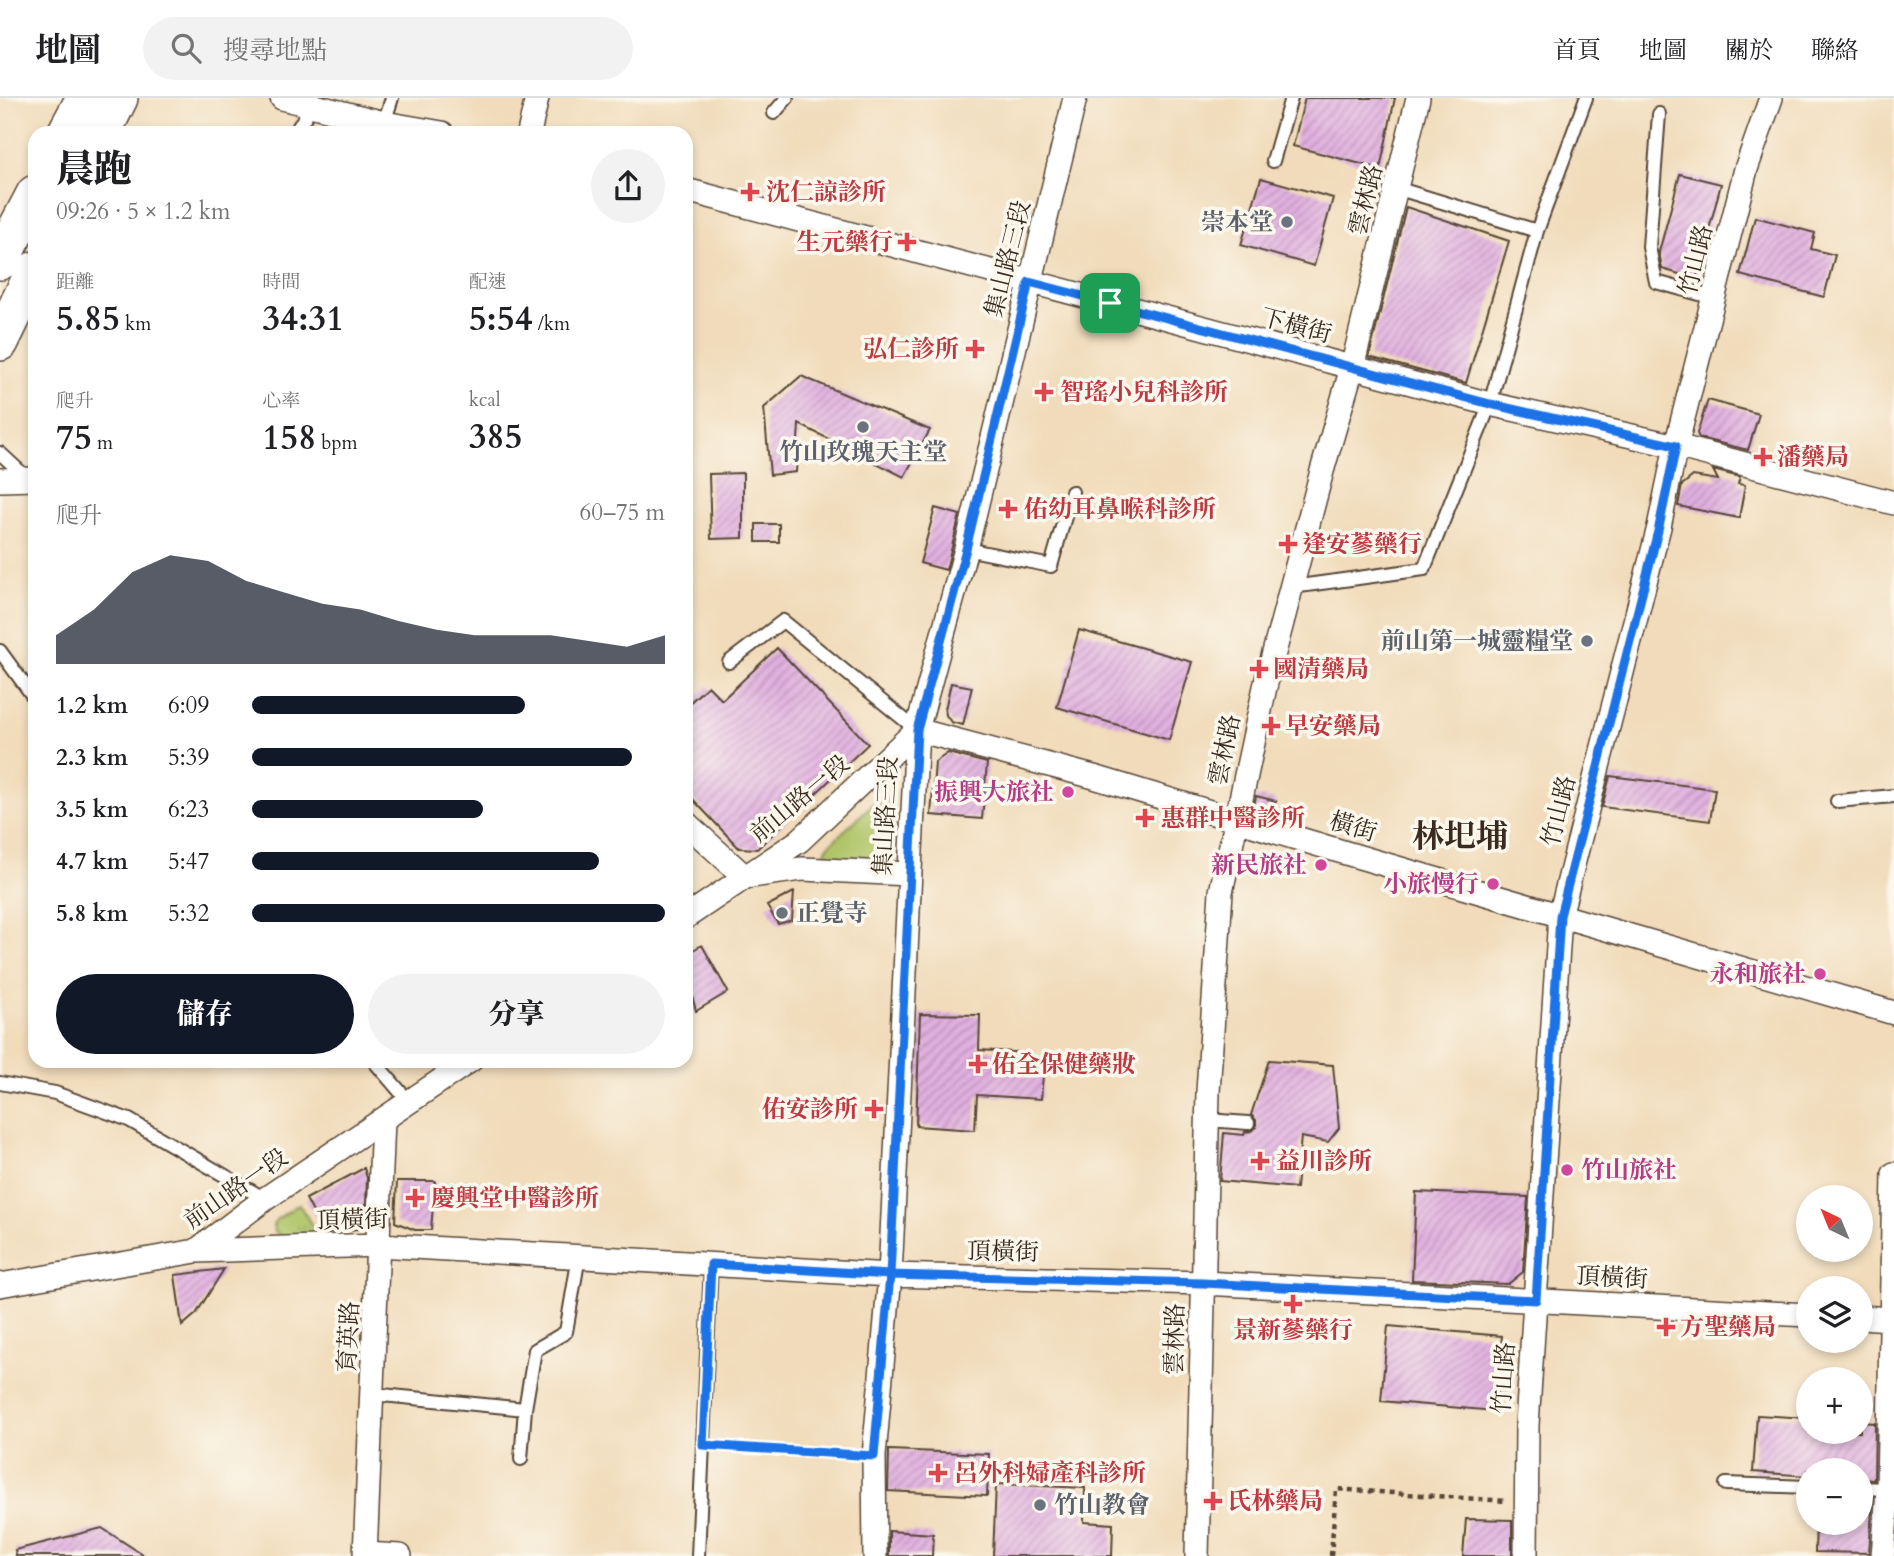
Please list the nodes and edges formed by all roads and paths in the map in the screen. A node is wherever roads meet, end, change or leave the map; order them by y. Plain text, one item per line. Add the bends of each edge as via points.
1 (85, 98) edge
2 (119, 98) edge
3 (282, 98) edge
4 (391, 98) edge
5 (537, 98) edge
6 (787, 98) edge
7 (1075, 98) edge
8 (1290, 98) edge
9 (1418, 98) edge
10 (1586, 98) edge
11 (1771, 98) edge
12 (311, 107) junction
13 (774, 113) dead end
14 (1659, 114) dead end
15 (384, 123) junction
16 (70, 126) edge
17 (105, 126) edge
18 (299, 126) edge
19 (401, 126) edge
20 (531, 126) edge
21 (1273, 161) dead end
22 (1396, 188) junction
23 (693, 192) edge
24 (28, 207) edge
25 (1537, 231) junction
26 (0, 261) edge
27 (1029, 282) junction
28 (28, 284) edge
29 (1714, 298) junction
30 (0, 342) edge
31 (1352, 368) junction
32 (1490, 404) junction
33 (1676, 446) junction
34 (0, 453) edge
35 (28, 476) edge
36 (28, 479) edge
37 (0, 480) edge
38 (1072, 492) dead end
39 (1894, 503) edge
40 (966, 549) junction
41 (1292, 587) junction
42 (0, 651) edge
43 (729, 662) dead end
44 (28, 689) edge
45 (917, 730) junction
46 (1894, 796) edge
47 (1837, 801) dead end
48 (1236, 819) junction
49 (693, 829) edge
50 (909, 874) junction
51 (745, 877) junction
52 (693, 911) edge
53 (1560, 916) junction
54 (1894, 1013) edge
55 (380, 1068) edge
56 (459, 1068) edge
57 (0, 1083) edge
58 (409, 1102) junction
59 (1207, 1119) junction
60 (383, 1120) junction
61 (1248, 1123) dead end
62 (1894, 1174) edge
63 (265, 1199) junction
64 (379, 1245) junction
65 (196, 1251) junction
66 (579, 1256) junction
67 (711, 1264) junction
68 (890, 1275) junction
69 (1203, 1283) junction
70 (0, 1285) edge
71 (1893, 1290) edge
72 (1536, 1300) junction
73 (1796, 1314) edge
74 (1873, 1318) edge
75 (1891, 1319) junction
76 (1892, 1384) edge
77 (372, 1394) junction
78 (525, 1409) junction
79 (703, 1445) junction
80 (874, 1456) junction
81 (521, 1459) dead end
82 (1726, 1484) dead end
83 (1796, 1486) edge
84 (1873, 1488) edge
85 (1888, 1489) junction
86 (1525, 1503) junction
87 (365, 1555) edge
88 (400, 1556) edge
89 (698, 1556) edge
90 (874, 1556) edge
91 (1197, 1556) edge
92 (1331, 1556) edge
93 (1526, 1556) edge
94 (1883, 1556) edge

1 - 16 main road
2 - 17 main road
3 - 12 street
4 - 15 lane
5 - 20 street
6 - 13 lane
7 - 27 street, 集山路三段
8 - 21 lane
9 - 22 street, 雲林路
10 - 25 lane
11 - 29 street, 竹山路 via 1746,169
12 - 15 street
12 - 18 lane
14 - 29 lane via 1649,247 1656,282
15 - 19 street
22 - 25 lane
22 - 31 street, 雲林路
23 - 27 street, 下橫街
24 - 26 main road
25 - 32 lane
27 - 31 street, 下橫街
27 - 40 street, 集山路三段
28 - 30 main road
29 - 33 street, 竹山路
31 - 32 street, 下橫街
31 - 41 street, 雲林路
32 - 33 street, 下橫街
32 - 41 lane via 1424,569
33 - 39 street, 下橫街
33 - 53 street, 竹山路
34 - 35 lane
36 - 37 street
38 - 40 lane via 1051,566
40 - 45 street, 集山路三段
41 - 48 street, 雲林路
42 - 44 lane
43 - 45 lane via 783,621
45 - 48 street, 橫街
45 - 50 street, 集山路三段
45 - 51 street, 前山路一段 via 799,841
46 - 47 lane
48 - 53 street, 橫街
48 - 59 street, 雲林路 via 1221,892
49 - 51 street
50 - 51 street, 前山路一段 via 802,869
50 - 68 street, 集山路三段
51 - 52 street, 前山路一段
53 - 54 street, 橫街
53 - 72 street, 竹山路
55 - 58 lane
56 - 58 street, 前山路一段
57 - 63 lane via 55,1093 129,1120
58 - 60 street, 前山路一段
59 - 61 lane
59 - 69 street, 雲林路
60 - 63 street, 前山路一段
60 - 64 street, 育英路
62 - 71 street
63 - 65 street, 前山路一段
64 - 65 street, 頂橫街
64 - 66 street, 頂橫街
64 - 77 street, 育英路
65 - 70 street, 前山路一段
66 - 67 street, 頂橫街
66 - 78 lane via 566,1332 535,1350
67 - 68 street, 頂橫街
67 - 79 lane
68 - 69 street, 頂橫街
68 - 80 street, 集山路三段
69 - 72 street, 頂橫街
69 - 91 street, 雲林路
71 - 75 street
72 - 73 street, 頂橫街
72 - 86 street, 竹山路
74 - 75 street
75 - 76 street
76 - 85 street
77 - 78 lane
77 - 87 street, 育英路
78 - 81 lane
79 - 80 path
79 - 89 lane
80 - 90 street, 集山路三段
82 - 83 lane
84 - 85 lane
85 - 94 street
86 - 92 path via 1336,1489
86 - 93 street, 竹山路
87 - 88 street

